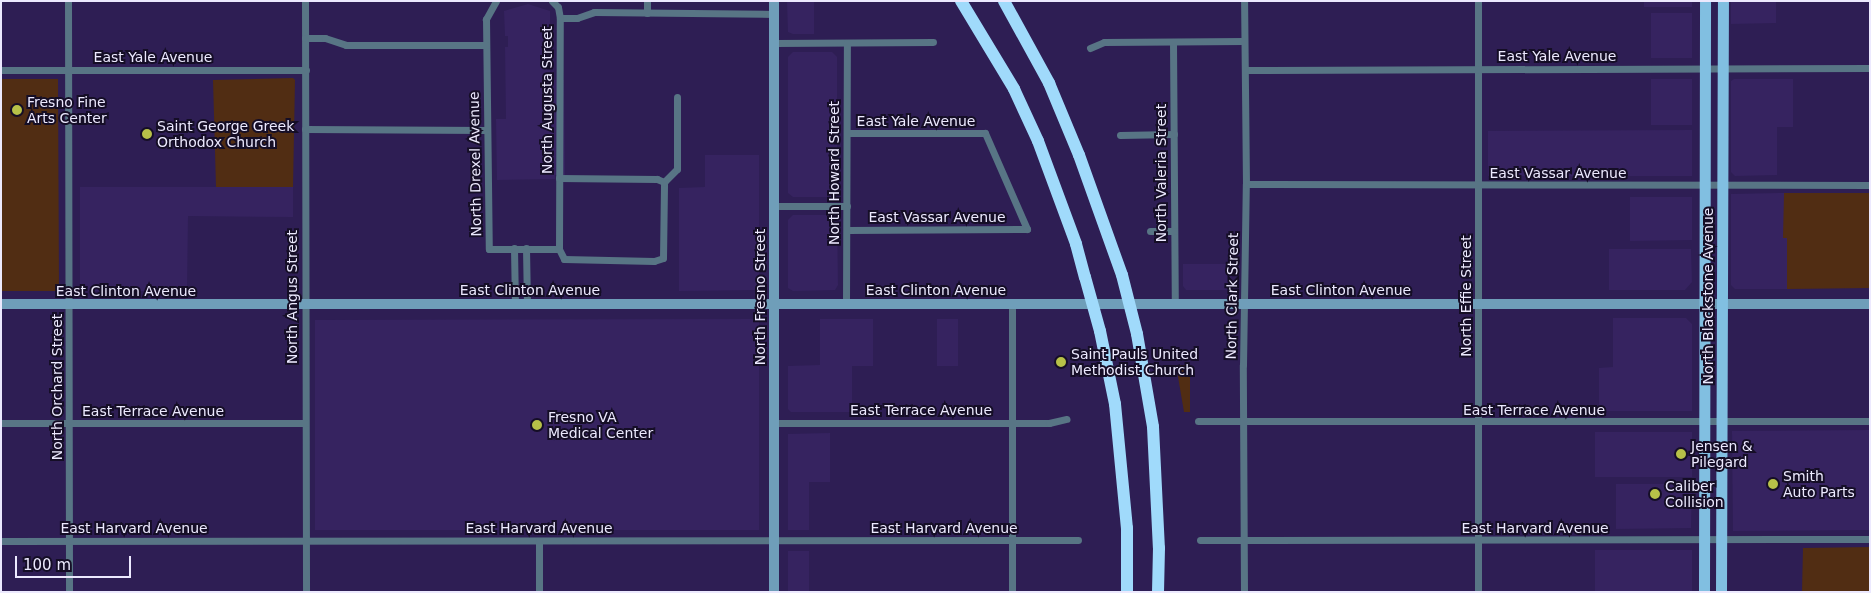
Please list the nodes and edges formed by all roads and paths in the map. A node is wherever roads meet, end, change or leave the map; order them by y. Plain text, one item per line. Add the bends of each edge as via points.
1 (68, 1) edge
2 (305, 1) edge
3 (496, 1) edge
4 (552, 1) edge
5 (647, 1) edge
6 (774, 1) edge
7 (961, 1) edge
8 (1004, 1) edge
9 (1244, 1) edge
10 (1478, 1) edge
11 (1705, 1) edge
12 (1720, 4) edge
13 (647, 13) junction
14 (774, 14) junction
15 (560, 18) junction
16 (306, 38) junction
17 (775, 42) junction
18 (933, 42) dead end
19 (1173, 42) junction
20 (1244, 42) junction
21 (847, 43) junction
22 (486, 45) junction
23 (1090, 48) dead end
24 (1722, 68) junction
25 (1870, 68) edge
26 (1478, 69) junction
27 (1705, 69) junction
28 (1, 70) edge
29 (68, 70) junction
30 (306, 70) junction
31 (1245, 70) junction
32 (676, 97) dead end
33 (305, 129) junction
34 (486, 130) junction
35 (847, 133) junction
36 (1174, 134) junction
37 (1120, 135) dead end
38 (559, 178) junction
39 (664, 182) junction
40 (1246, 184) junction
41 (1479, 185) junction
42 (1870, 185) edge
43 (1706, 186) junction
44 (1723, 186) junction
45 (774, 206) junction
46 (846, 206) junction
47 (1027, 229) joint
48 (847, 230) junction
49 (1150, 230) dead end
50 (1174, 230) junction
51 (514, 248) junction
52 (526, 248) junction
53 (559, 249) junction
54 (1, 304) edge
55 (69, 304) junction
56 (305, 304) junction
57 (515, 304) junction
58 (527, 304) junction
59 (774, 304) junction
60 (846, 304) junction
61 (1012, 304) junction
62 (1175, 304) junction
63 (1245, 304) junction
64 (1478, 304) junction
65 (1705, 304) junction
66 (1722, 304) junction
67 (1870, 304) edge
68 (1067, 419) dead end
69 (1870, 421) edge
70 (1198, 422) dead end
71 (1243, 422) junction
72 (1478, 422) junction
73 (1706, 422) junction
74 (1723, 422) junction
75 (71, 423) junction
76 (305, 423) junction
77 (774, 423) junction
78 (1012, 423) junction
79 (1, 424) edge
80 (1870, 539) edge
81 (775, 540) junction
82 (1012, 540) junction
83 (1078, 540) dead end
84 (1200, 540) dead end
85 (1244, 540) junction
86 (1478, 540) junction
87 (1704, 540) junction
88 (1721, 540) junction
89 (1, 541) edge
90 (69, 541) junction
91 (306, 541) junction
92 (539, 541) junction
93 (70, 592) edge
94 (306, 592) edge
95 (539, 592) edge
96 (774, 592) edge
97 (1012, 592) edge
98 (1127, 592) edge
99 (1158, 592) edge
100 (1244, 592) edge
101 (1478, 592) edge
102 (1704, 592) edge
103 (1721, 592) edge

1 - 29 street, North Orchard Street
2 - 16 street, North Angus Street
3 - 22 street, North Drexel Avenue via 486,20
4 - 15 street via 558,7
5 - 13 street
6 - 14 main road, North Fresno Street
7 - 98 highway, bridge via 1014,89 1038,141 1085,276 1115,404 1127,528
8 - 99 highway, bridge via 1049,83 1079,154 1122,275 1137,334 1153,427
9 - 20 street, North Clark Street
10 - 26 street, North Effie Street
11 - 27 main road, North Blackstone Avenue
12 - 24 main road, North Blackstone Avenue
13 - 14 street, North Augusta Street
13 - 15 street, North Augusta Street via 594,12 577,18
14 - 17 main road, North Fresno Street
15 - 38 street, North Augusta Street
16 - 22 street via 324,38 346,45
16 - 30 street, North Angus Street
17 - 21 street
17 - 45 main road, North Fresno Street
18 - 21 street
19 - 20 street
19 - 23 street via 1104,42
19 - 36 street, North Valeria Street
20 - 31 street, North Clark Street
21 - 35 street, North Howard Street
22 - 34 street, North Drexel Avenue
24 - 25 street, East Yale Avenue
24 - 27 street, East Yale Avenue
24 - 44 main road, North Blackstone Avenue
26 - 27 street, East Yale Avenue
26 - 31 street, East Yale Avenue
26 - 41 street, North Effie Street
27 - 43 main road, North Blackstone Avenue
28 - 29 street, East Yale Avenue
29 - 30 street, East Yale Avenue
29 - 55 street, North Orchard Street
30 - 33 street, North Angus Street
31 - 40 street, North Clark Street
32 - 39 street via 677,169
33 - 34 street
33 - 56 street, North Angus Street
34 - 51 street, North Drexel Avenue via 489,248
35 - 46 street, North Howard Street
35 - 47 street, East Yale Avenue via 985,133
36 - 37 street
36 - 50 street, North Valeria Street
38 - 39 street via 657,179
38 - 53 street, North Augusta Street
39 - 53 street via 663,258 654,262 564,259
40 - 41 street, East Vassar Avenue
40 - 63 street, North Clark Street
41 - 43 street, East Vassar Avenue
41 - 64 street, North Effie Street
42 - 44 street, East Vassar Avenue
43 - 44 street, East Vassar Avenue
43 - 65 main road, North Blackstone Avenue
44 - 66 main road, North Blackstone Avenue
45 - 46 street
45 - 59 main road, North Fresno Street
46 - 48 street, North Howard Street
47 - 48 street, East Vassar Avenue
48 - 60 street, North Howard Street
49 - 50 street
50 - 62 street, North Valeria Street
51 - 52 street
51 - 57 street
52 - 53 street
52 - 58 street
54 - 55 main road, East Clinton Avenue
55 - 56 main road, East Clinton Avenue
55 - 75 street, North Orchard Street
56 - 57 main road, East Clinton Avenue
56 - 76 street, North Angus Street
57 - 58 main road, East Clinton Avenue
58 - 59 main road, East Clinton Avenue
59 - 60 main road, East Clinton Avenue
59 - 77 main road, North Fresno Street
60 - 61 main road, East Clinton Avenue
61 - 62 main road, East Clinton Avenue
61 - 78 street
62 - 63 main road, East Clinton Avenue
63 - 64 main road, East Clinton Avenue
63 - 71 street, North Clark Street
64 - 65 main road, East Clinton Avenue
64 - 72 street, North Effie Street
65 - 66 main road, East Clinton Avenue
65 - 73 main road, North Blackstone Avenue
66 - 67 main road, East Clinton Avenue
66 - 74 main road, North Blackstone Avenue
68 - 78 street, East Terrace Avenue via 1049,423
69 - 74 street, East Terrace Avenue
70 - 71 street, East Terrace Avenue
71 - 72 street, East Terrace Avenue
71 - 85 street, North Clark Street
72 - 73 street, East Terrace Avenue
72 - 86 street, North Effie Street
73 - 74 street, East Terrace Avenue
73 - 87 main road, North Blackstone Avenue
74 - 88 main road, North Blackstone Avenue
75 - 76 street, East Terrace Avenue
75 - 79 street, East Terrace Avenue
75 - 90 street, North Orchard Street
76 - 91 street, North Angus Street
77 - 78 street, East Terrace Avenue
77 - 81 main road, North Fresno Street
78 - 82 street
80 - 88 street, East Harvard Avenue
81 - 82 street, East Harvard Avenue
81 - 92 street, East Harvard Avenue
81 - 96 main road, North Fresno Street
82 - 83 street, East Harvard Avenue
82 - 97 street
84 - 85 street, East Harvard Avenue
85 - 86 street, East Harvard Avenue
85 - 100 street, North Clark Street
86 - 87 street, East Harvard Avenue
86 - 101 street, North Effie Street
87 - 88 street, East Harvard Avenue
87 - 102 main road, North Blackstone Avenue
88 - 103 main road, North Blackstone Avenue
89 - 90 street, East Harvard Avenue
90 - 91 street, East Harvard Avenue
90 - 93 street, North Orchard Street
91 - 92 street, East Harvard Avenue
91 - 94 street, North Angus Street
92 - 95 street

